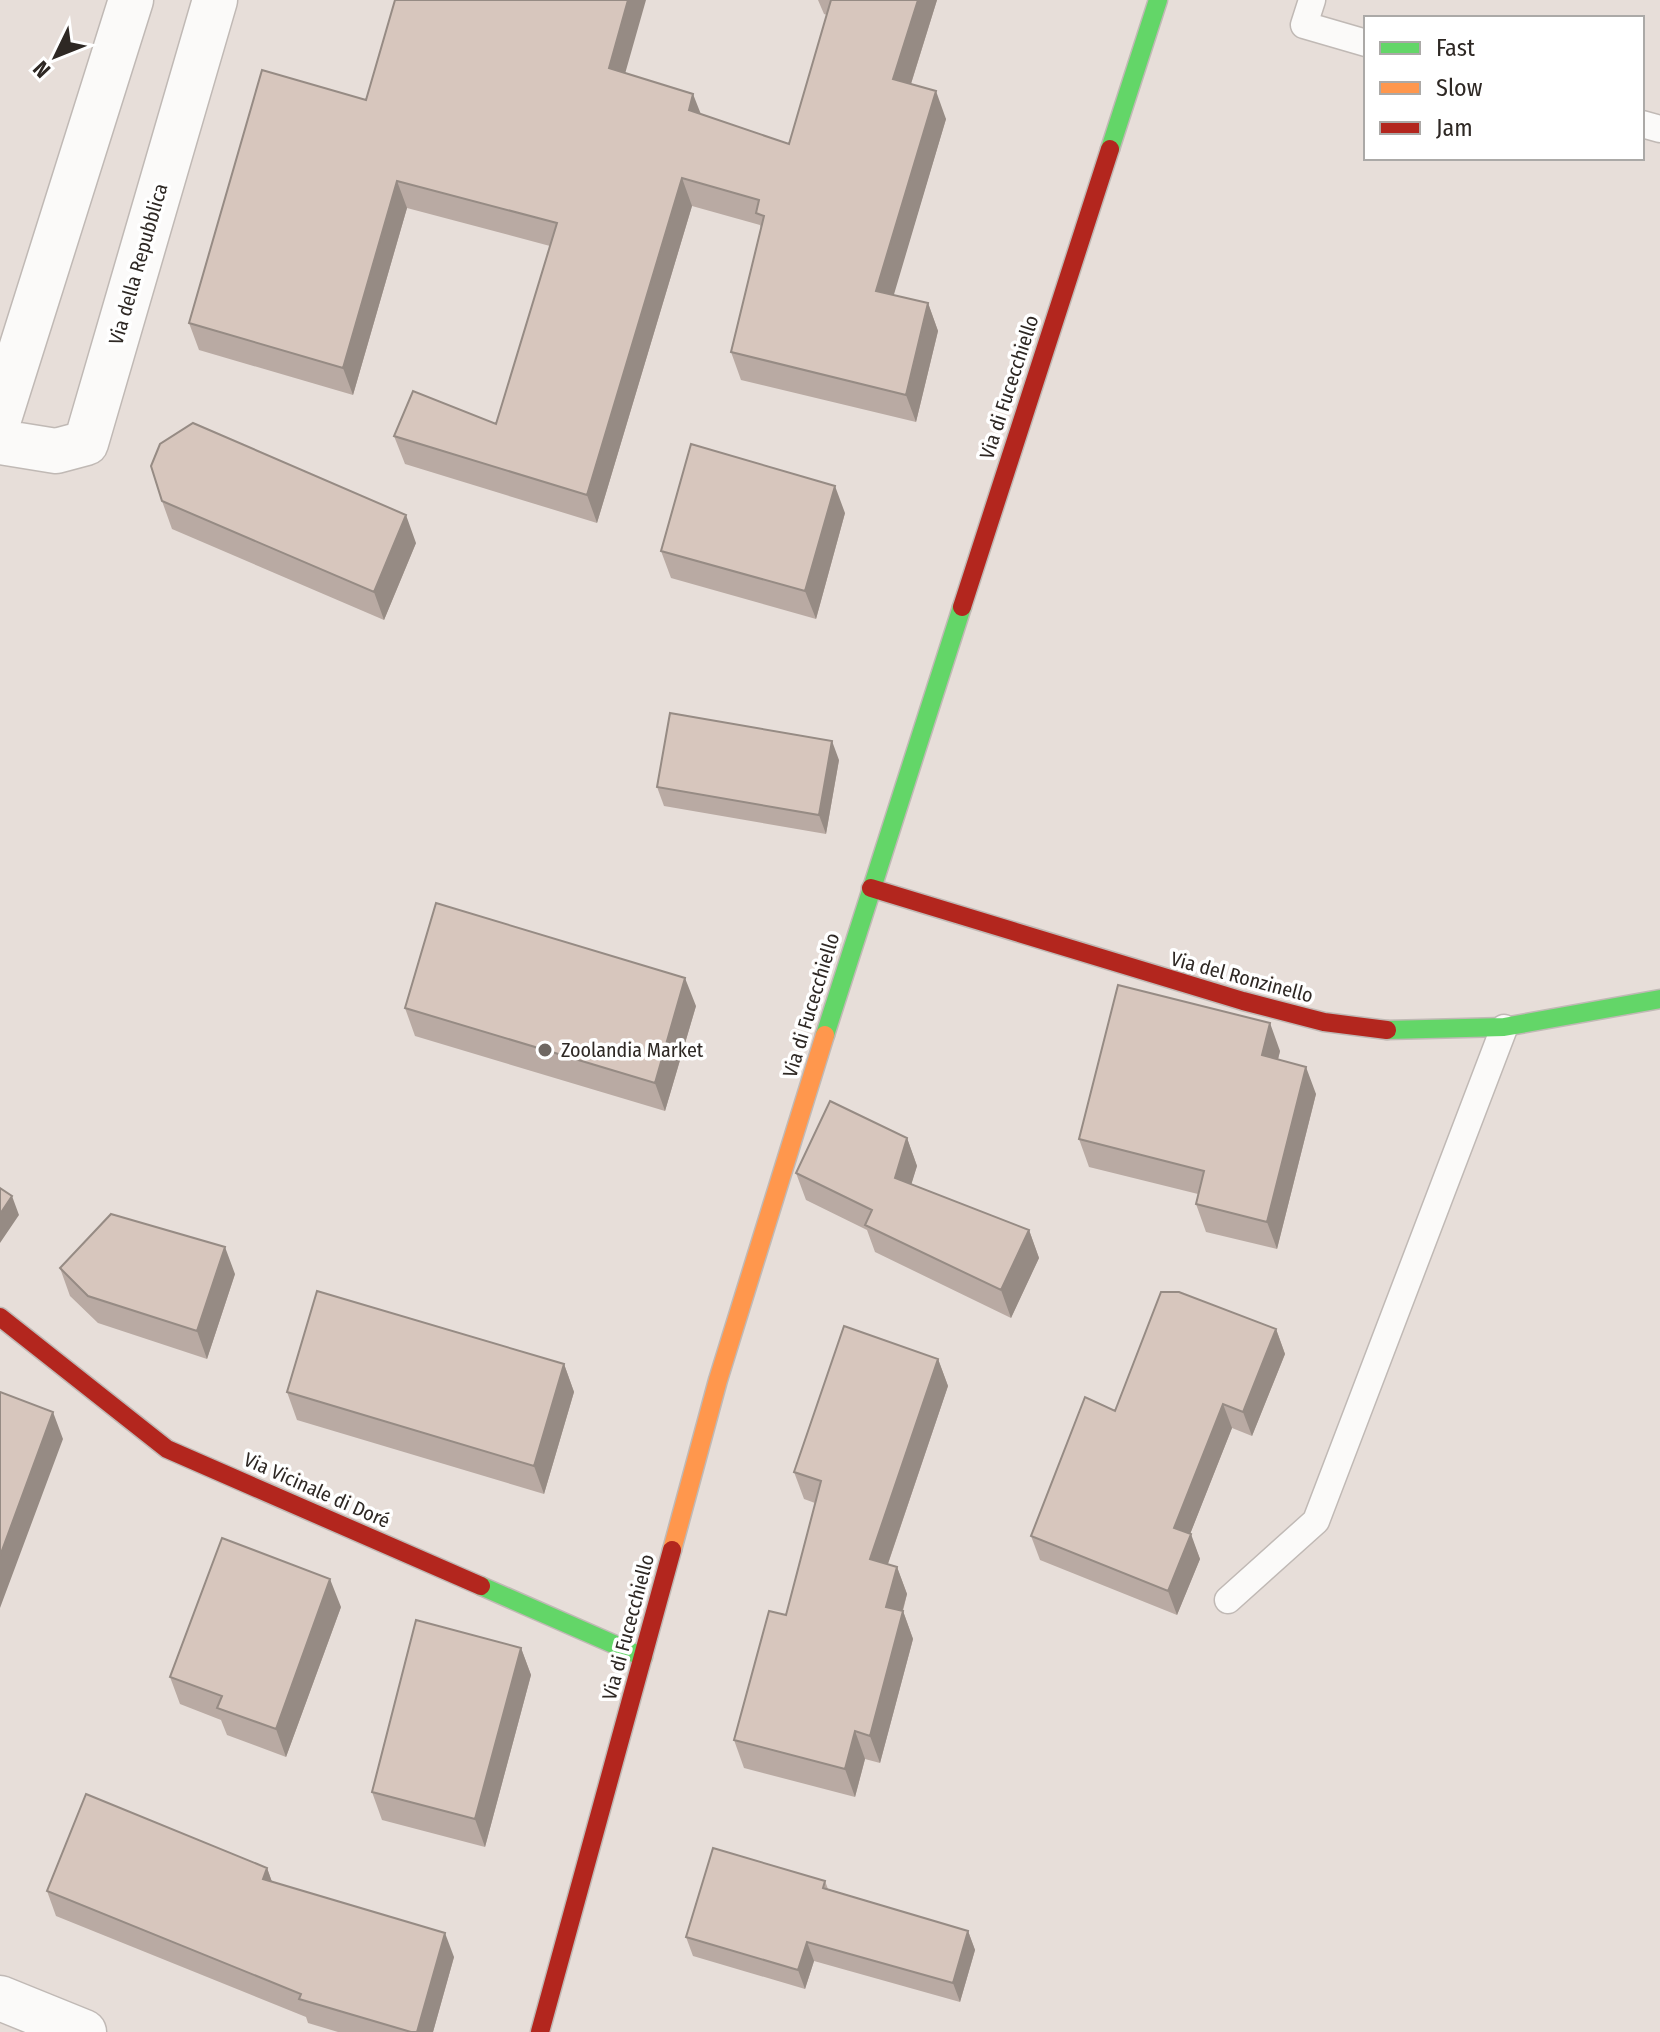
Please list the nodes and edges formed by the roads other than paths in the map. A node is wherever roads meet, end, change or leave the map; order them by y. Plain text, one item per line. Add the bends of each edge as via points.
1 (131, 0) edge
2 (215, 0) edge
3 (1158, 0) edge
4 (1312, 0) edge
5 (1364, 42) edge
6 (0, 416) edge
7 (0, 442) edge
8 (871, 888) junction
9 (1660, 999) edge
10 (1504, 1028) junction
11 (0, 1317) edge
12 (1228, 1600) dead end
13 (643, 1657) junction
14 (0, 1998) edge
15 (84, 2032) edge
16 (540, 2032) edge

1 - 6 street
2 - 7 street, Via della Repubblica via 86,443 56,451
3 - 8 main road, Via di Fucecchiello
4 - 5 lane via 1304,25
8 - 10 main road, Via del Ronzinello via 1299,1018 1406,1032
8 - 13 main road, Via di Fucecchiello via 718,1380
9 - 10 main road, Via del Ronzinello
10 - 12 lane via 1316,1521
11 - 13 main road, Via Vicinale di Doré via 167,1449
13 - 16 main road, Via di Fucecchiello
14 - 15 street

